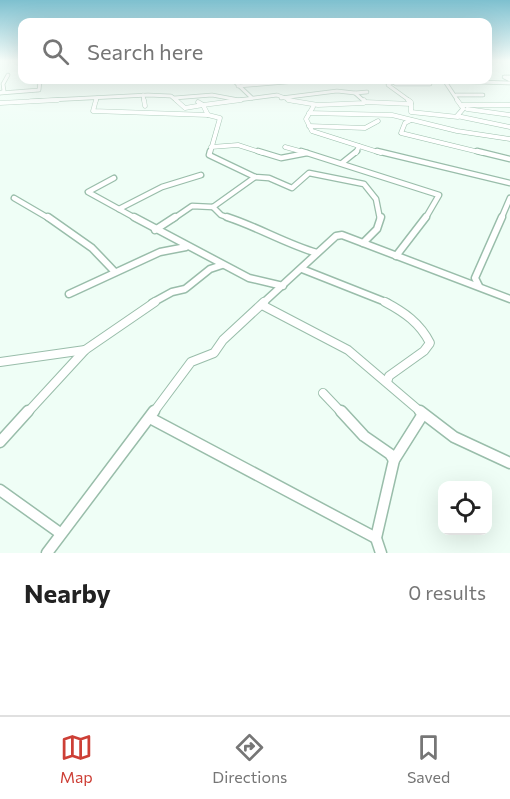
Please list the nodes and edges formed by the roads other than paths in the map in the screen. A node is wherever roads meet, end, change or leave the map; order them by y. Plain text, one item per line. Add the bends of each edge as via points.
1 (39, 87) edge
2 (239, 87) edge
3 (390, 87) edge
4 (449, 87) edge
5 (367, 92) dead end
6 (0, 93) edge
7 (140, 93) junction
8 (355, 93) junction
9 (456, 95) junction
10 (483, 95) dead end
11 (97, 98) junction
12 (174, 98) junction
13 (282, 98) junction
14 (252, 99) junction
15 (240, 100) junction
16 (198, 102) dead end
17 (365, 102) junction
18 (0, 103) edge
19 (411, 104) junction
20 (203, 105) junction
21 (510, 105) edge
22 (145, 106) dead end
23 (313, 107) junction
24 (462, 107) junction
25 (309, 113) junction
26 (188, 115) junction
27 (208, 115) junction
28 (510, 115) edge
29 (458, 117) junction
30 (180, 120) dead end
31 (411, 120) junction
32 (378, 121) dead end
33 (309, 126) junction
34 (510, 127) edge
35 (510, 138) edge
36 (359, 146) junction
37 (211, 147) junction
38 (285, 147) dead end
39 (309, 153) junction
40 (510, 159) edge
41 (342, 163) junction
42 (201, 175) dead end
43 (255, 177) junction
44 (114, 178) dead end
45 (510, 183) edge
46 (14, 198) dead end
47 (510, 198) edge
48 (213, 207) junction
49 (119, 209) junction
50 (155, 230) junction
51 (363, 243) junction
52 (190, 248) junction
53 (317, 252) junction
54 (396, 256) junction
55 (222, 266) junction
56 (302, 269) junction
57 (114, 271) junction
58 (283, 286) junction
59 (480, 286) junction
60 (69, 294) dead end
61 (510, 299) edge
62 (262, 305) junction
63 (85, 350) junction
64 (0, 362) edge
65 (387, 382) junction
66 (323, 393) dead end
67 (423, 414) junction
68 (150, 418) junction
69 (0, 442) edge
70 (394, 460) junction
71 (510, 463) edge
72 (0, 490) edge
73 (60, 533) junction
74 (376, 538) junction
75 (47, 553) edge
76 (381, 553) edge

1 - 6 street via 39,90
2 - 14 street
3 - 19 street
4 - 9 street
5 - 8 street
7 - 11 street
7 - 12 street
7 - 22 street
8 - 13 street
8 - 17 street
9 - 10 street
9 - 24 street
11 - 18 street
11 - 26 street via 93,111
12 - 15 street via 212,95
12 - 20 street via 185,108
13 - 14 street via 276,92
13 - 23 street
14 - 15 street
15 - 20 street
16 - 20 street
17 - 19 street
17 - 23 street via 321,103
19 - 29 street via 411,112
20 - 27 street
21 - 24 street
23 - 25 street
24 - 28 street
24 - 29 street
25 - 31 street via 392,115
25 - 33 street
26 - 27 street
26 - 30 street
27 - 37 street via 220,118
29 - 34 street
31 - 35 street
31 - 40 street via 401,133
32 - 33 street via 365,128
33 - 36 street via 312,131
36 - 41 street via 355,155
36 - 45 street
37 - 39 street via 237,145 281,158
37 - 43 street via 208,155 212,159
38 - 39 street
39 - 41 street
41 - 54 street via 439,195 424,224
42 - 49 street via 162,187
43 - 48 street
43 - 51 street via 292,188 309,173 364,184 381,207 381,213 380,224
44 - 49 street via 88,192
46 - 57 street via 44,213 92,248
47 - 59 street via 475,278
48 - 50 street via 192,206
48 - 53 street via 222,215 257,227 290,245
49 - 50 street
50 - 52 street
51 - 53 street via 339,235
51 - 54 street
52 - 55 street
52 - 57 street via 171,248
53 - 56 street
54 - 59 street
55 - 58 street
55 - 63 street via 210,269 185,289 151,304
56 - 58 street
56 - 65 street via 389,304 428,333 430,343 424,351 389,376
57 - 60 street
58 - 62 street
59 - 61 street
62 - 65 street via 348,350
62 - 68 street via 223,340 218,350 191,362
63 - 64 street
63 - 69 street
65 - 67 street
66 - 70 street via 364,436
67 - 70 street
67 - 71 street via 454,437
68 - 73 street
68 - 74 street
70 - 74 street
72 - 73 street
73 - 75 street
74 - 76 street

